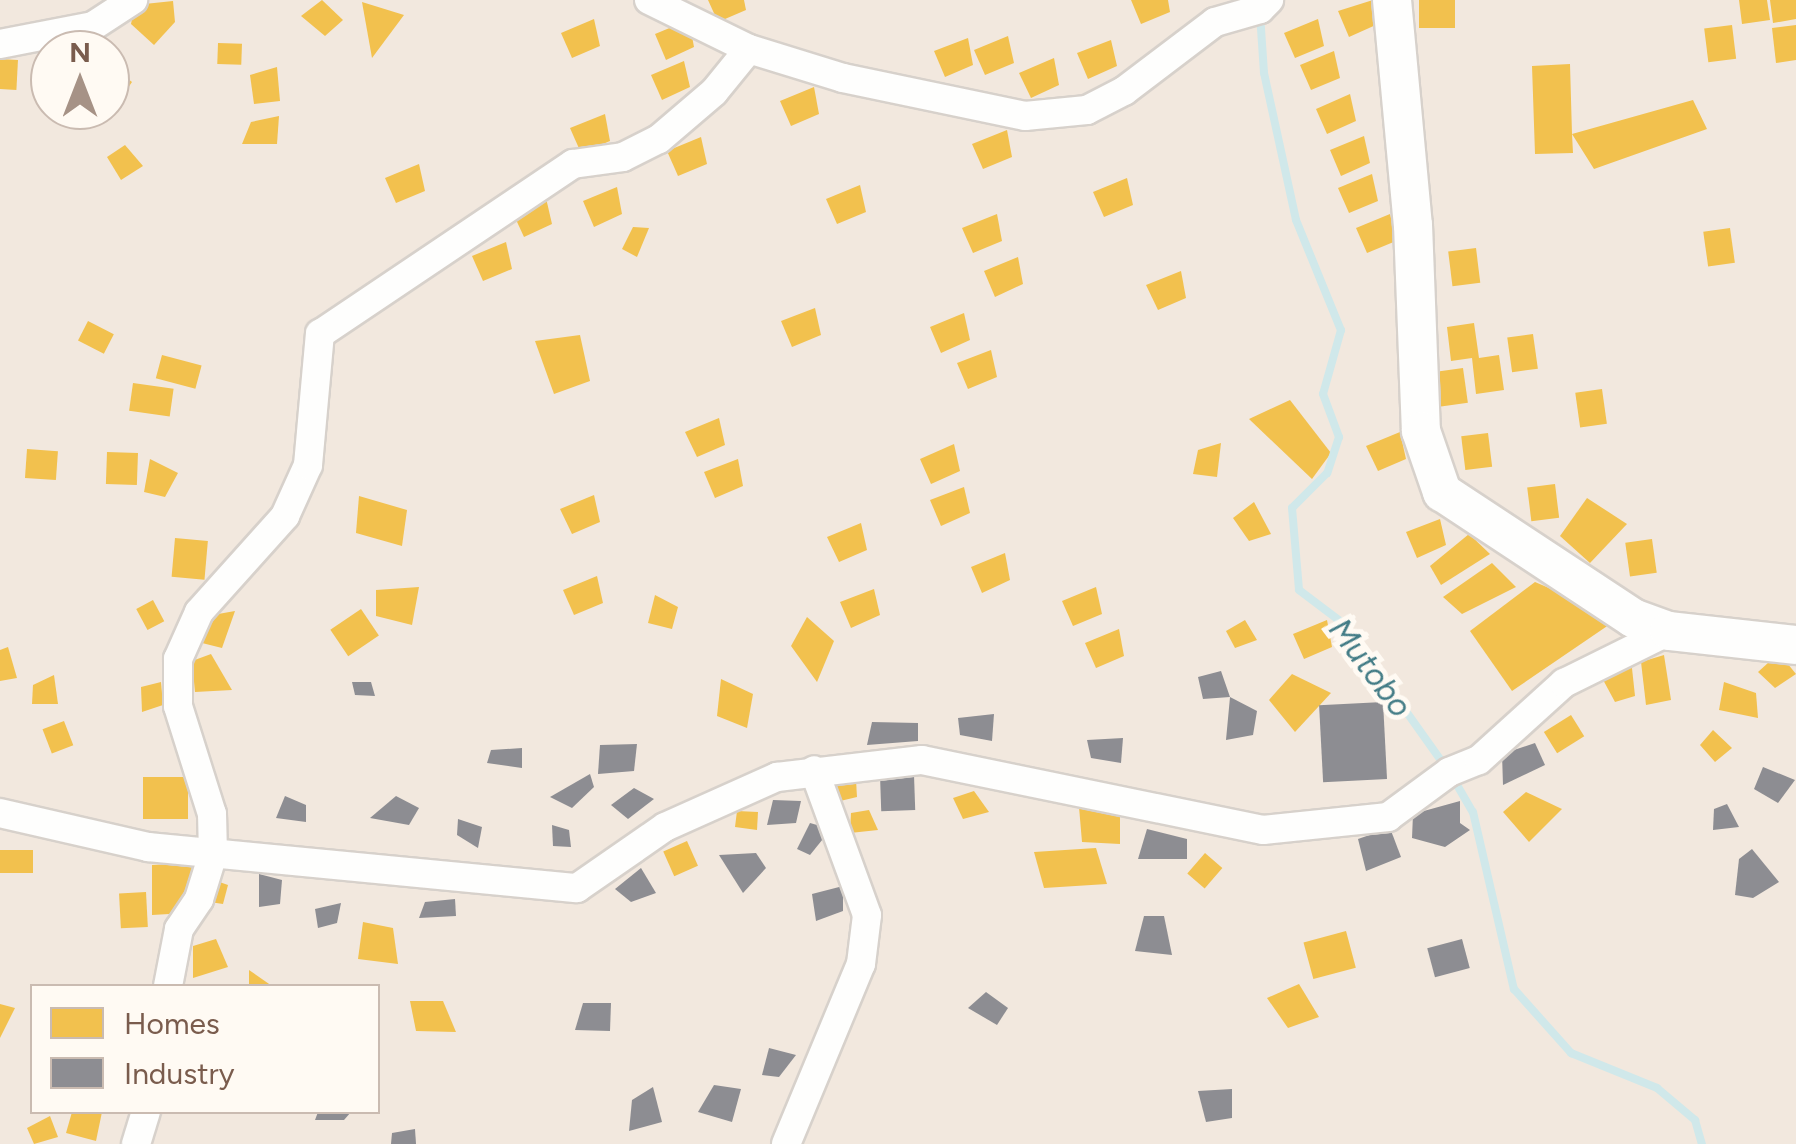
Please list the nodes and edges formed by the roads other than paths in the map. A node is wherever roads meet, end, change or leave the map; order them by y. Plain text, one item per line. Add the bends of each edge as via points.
1 (133, 0) edge
2 (650, 0) edge
3 (1269, 0) edge
4 (1392, 0) edge
5 (0, 44) edge
6 (749, 49) junction
7 (1669, 631) junction
8 (1796, 644) edge
9 (814, 770) junction
10 (0, 813) edge
11 (213, 854) junction
12 (168, 984) edge
13 (145, 1114) edge
14 (136, 1144) edge
15 (786, 1144) edge

1 - 5 street via 93,26
2 - 6 street
3 - 6 street via 1215,22 1124,90 1072,112 1026,116 972,107
4 - 7 main road via 1414,224 1421,431 1435,477 1442,492 1598,596
6 - 11 street via 714,92 659,139 623,156 573,164 320,334 308,465 285,516 199,612 178,659 178,706 212,814
7 - 8 main road
7 - 9 street via 1564,683 1480,760 1449,772 1388,817 1263,830 922,760
9 - 11 street via 777,776 665,827 577,888
9 - 15 street via 867,915 861,964
10 - 11 street via 148,847
11 - 12 street via 199,899 179,929
13 - 14 street

